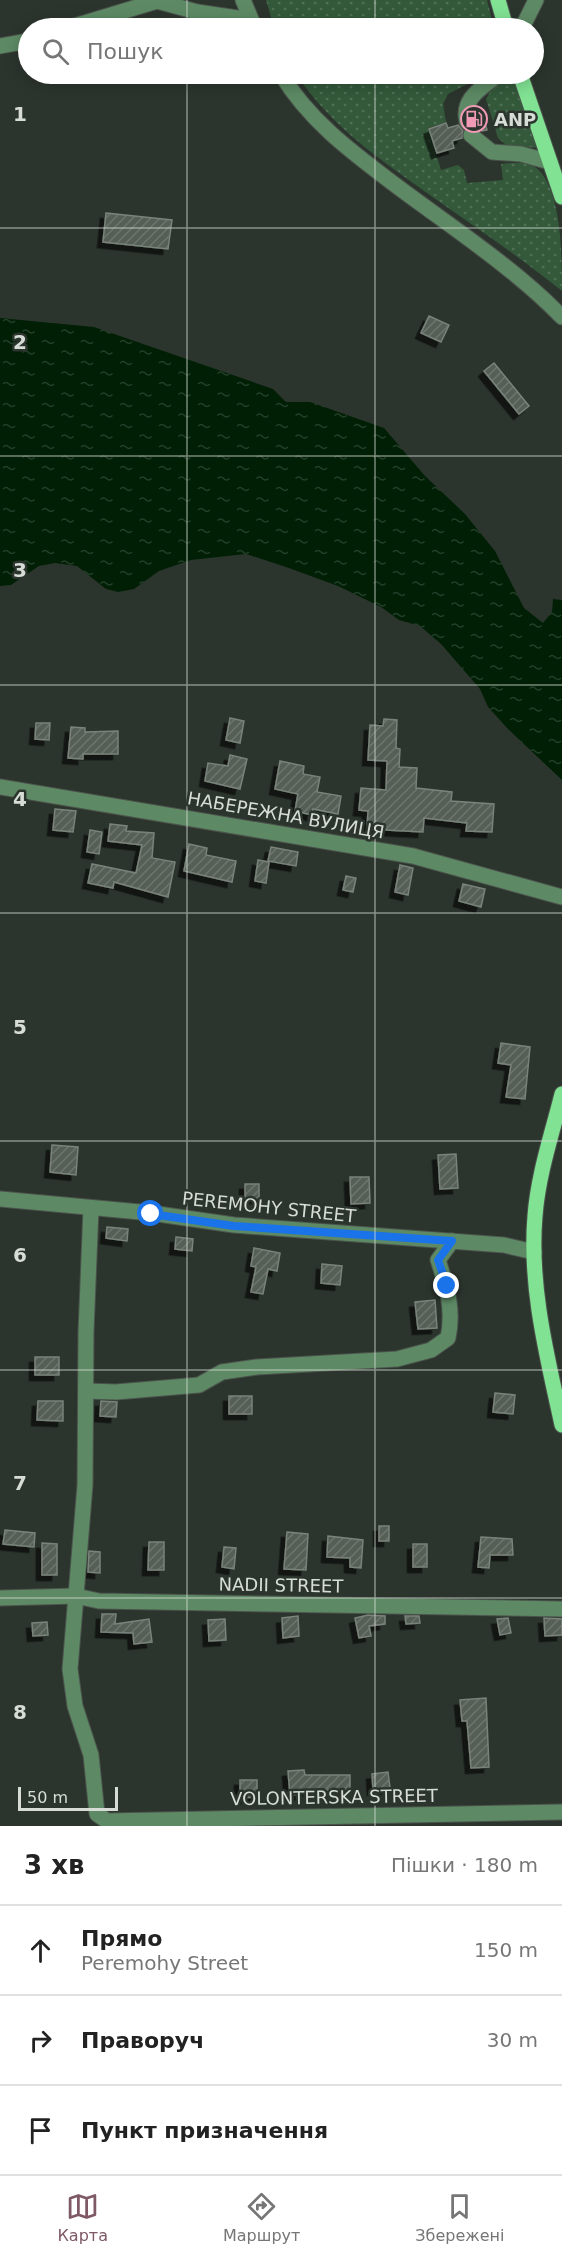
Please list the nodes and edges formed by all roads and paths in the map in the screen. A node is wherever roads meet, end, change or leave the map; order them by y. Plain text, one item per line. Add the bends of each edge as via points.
1 (156, 0) edge
2 (243, 0) edge
3 (498, 0) edge
4 (536, 0) edge
5 (99, 18) edge
6 (225, 18) edge
7 (250, 18) edge
8 (503, 18) edge
9 (527, 18) edge
10 (18, 43) edge
11 (0, 46) edge
12 (288, 84) edge
13 (487, 84) edge
14 (523, 84) edge
15 (550, 162) junction
16 (562, 197) edge
17 (562, 317) edge
18 (0, 787) edge
19 (562, 897) edge
20 (562, 1094) edge
21 (0, 1199) edge
22 (91, 1208) junction
23 (452, 1241) junction
24 (534, 1252) junction
25 (86, 1391) junction
26 (562, 1425) edge
27 (76, 1596) junction
28 (0, 1598) edge
29 (562, 1609) edge
30 (562, 1812) edge

1 - 5 street
1 - 6 street
2 - 7 street
3 - 8 main road
4 - 9 street
10 - 11 street
12 - 17 street via 310,114 348,149 505,267
13 - 15 street via 469,99 464,110 469,129 492,152
14 - 15 main road
15 - 16 main road
18 - 19 street, НАБЕРЕЖНА ВУЛИЦЯ via 413,856
20 - 24 main road via 535,1215
21 - 22 street, PEREMOHY STREET
22 - 23 street, PEREMOHY STREET via 234,1226
22 - 25 street
23 - 24 street, PEREMOHY STREET
23 - 25 street via 438,1260 452,1318 448,1338 431,1350 397,1359 222,1372 199,1385
24 - 26 main road via 536,1296
25 - 27 street via 85,1485
27 - 28 street, NADII STREET
27 - 29 street, NADII STREET via 99,1601
27 - 30 street, VOLONTERSKA STREET via 70,1670 75,1706 96,1780 97,1814 107,1821

